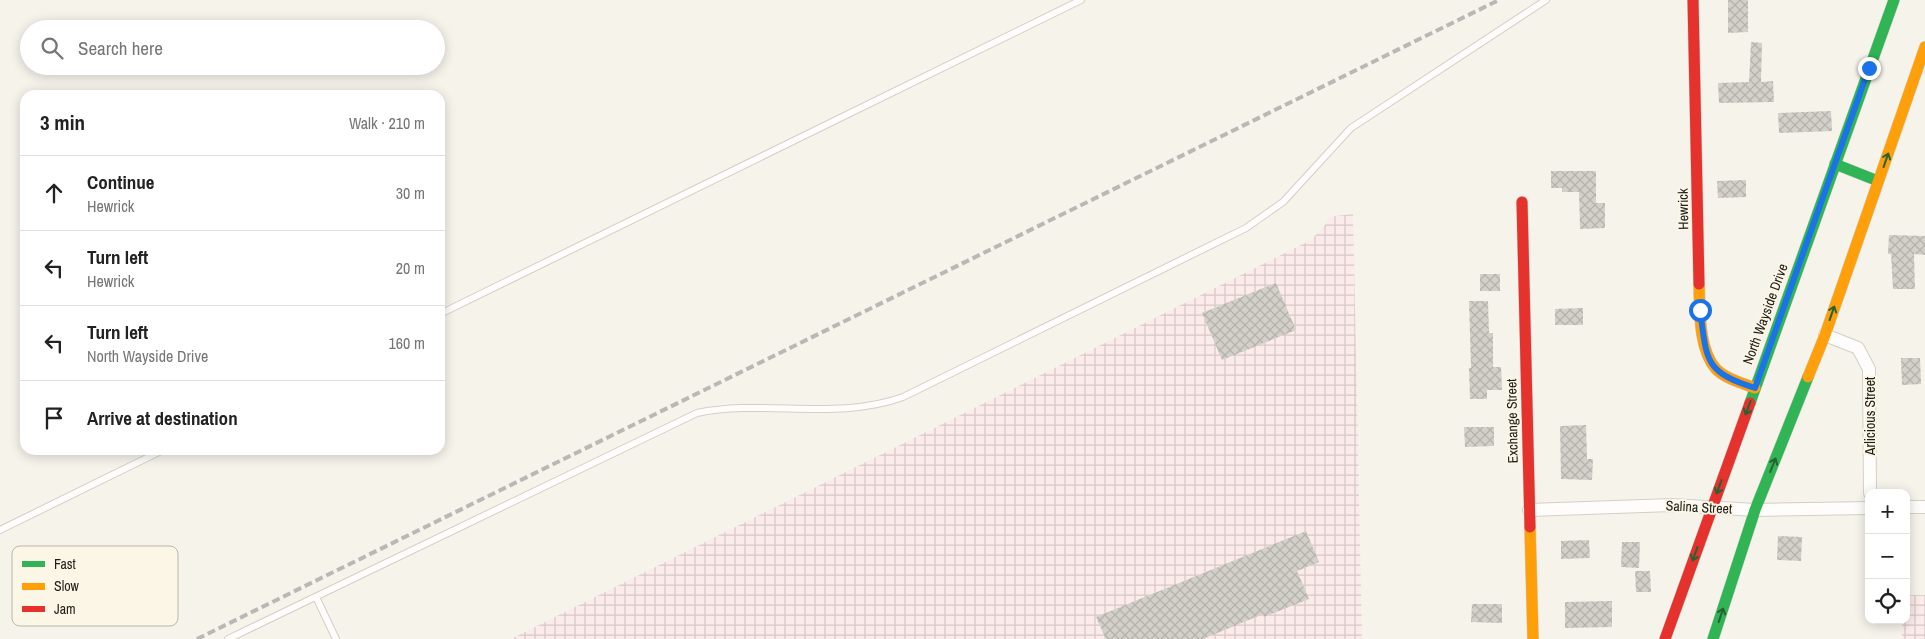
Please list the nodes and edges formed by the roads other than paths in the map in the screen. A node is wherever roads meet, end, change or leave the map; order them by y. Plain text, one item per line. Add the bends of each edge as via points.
1 (1081, 0) edge
2 (1546, 0) edge
3 (1694, 0) edge
4 (1894, 0) edge
5 (1925, 48) edge
6 (1835, 164) junction
7 (1878, 181) junction
8 (1522, 202) dead end
9 (445, 312) edge
10 (1825, 335) junction
11 (1755, 388) junction
12 (153, 455) edge
13 (1870, 489) edge
14 (1910, 507) edge
15 (1925, 507) edge
16 (1712, 508) junction
17 (1865, 508) edge
18 (1529, 510) junction
19 (1755, 510) junction
20 (0, 530) edge
21 (316, 597) junction
22 (228, 639) edge
23 (336, 639) edge
24 (1533, 639) edge
25 (1665, 639) edge
26 (1713, 639) edge

1 - 9 lane
2 - 21 lane via 1351,128 1283,202 1246,228 903,397 864,407 745,407 698,413
3 - 11 main road, Hewrick via 1700,310 1706,353 1717,372
4 - 6 main road, North Wayside Drive
7 -> 5 main road
6 - 7 main road
6 - 11 main road, North Wayside Drive
10 -> 7 main road
8 - 18 main road, Exchange Street
10 - 13 street, Arlicious Street via 1858,348 1869,369
19 -> 10 main road
11 -> 16 main road, North Wayside Drive
12 - 20 lane
14 - 15 street
16 - 18 street, Salina Street via 1672,505
16 - 19 street, Salina Street
16 -> 25 main road, North Wayside Drive
17 - 19 street, Salina Street
18 - 24 main road, Exchange Street
26 -> 19 main road
21 - 22 lane
21 - 23 lane

